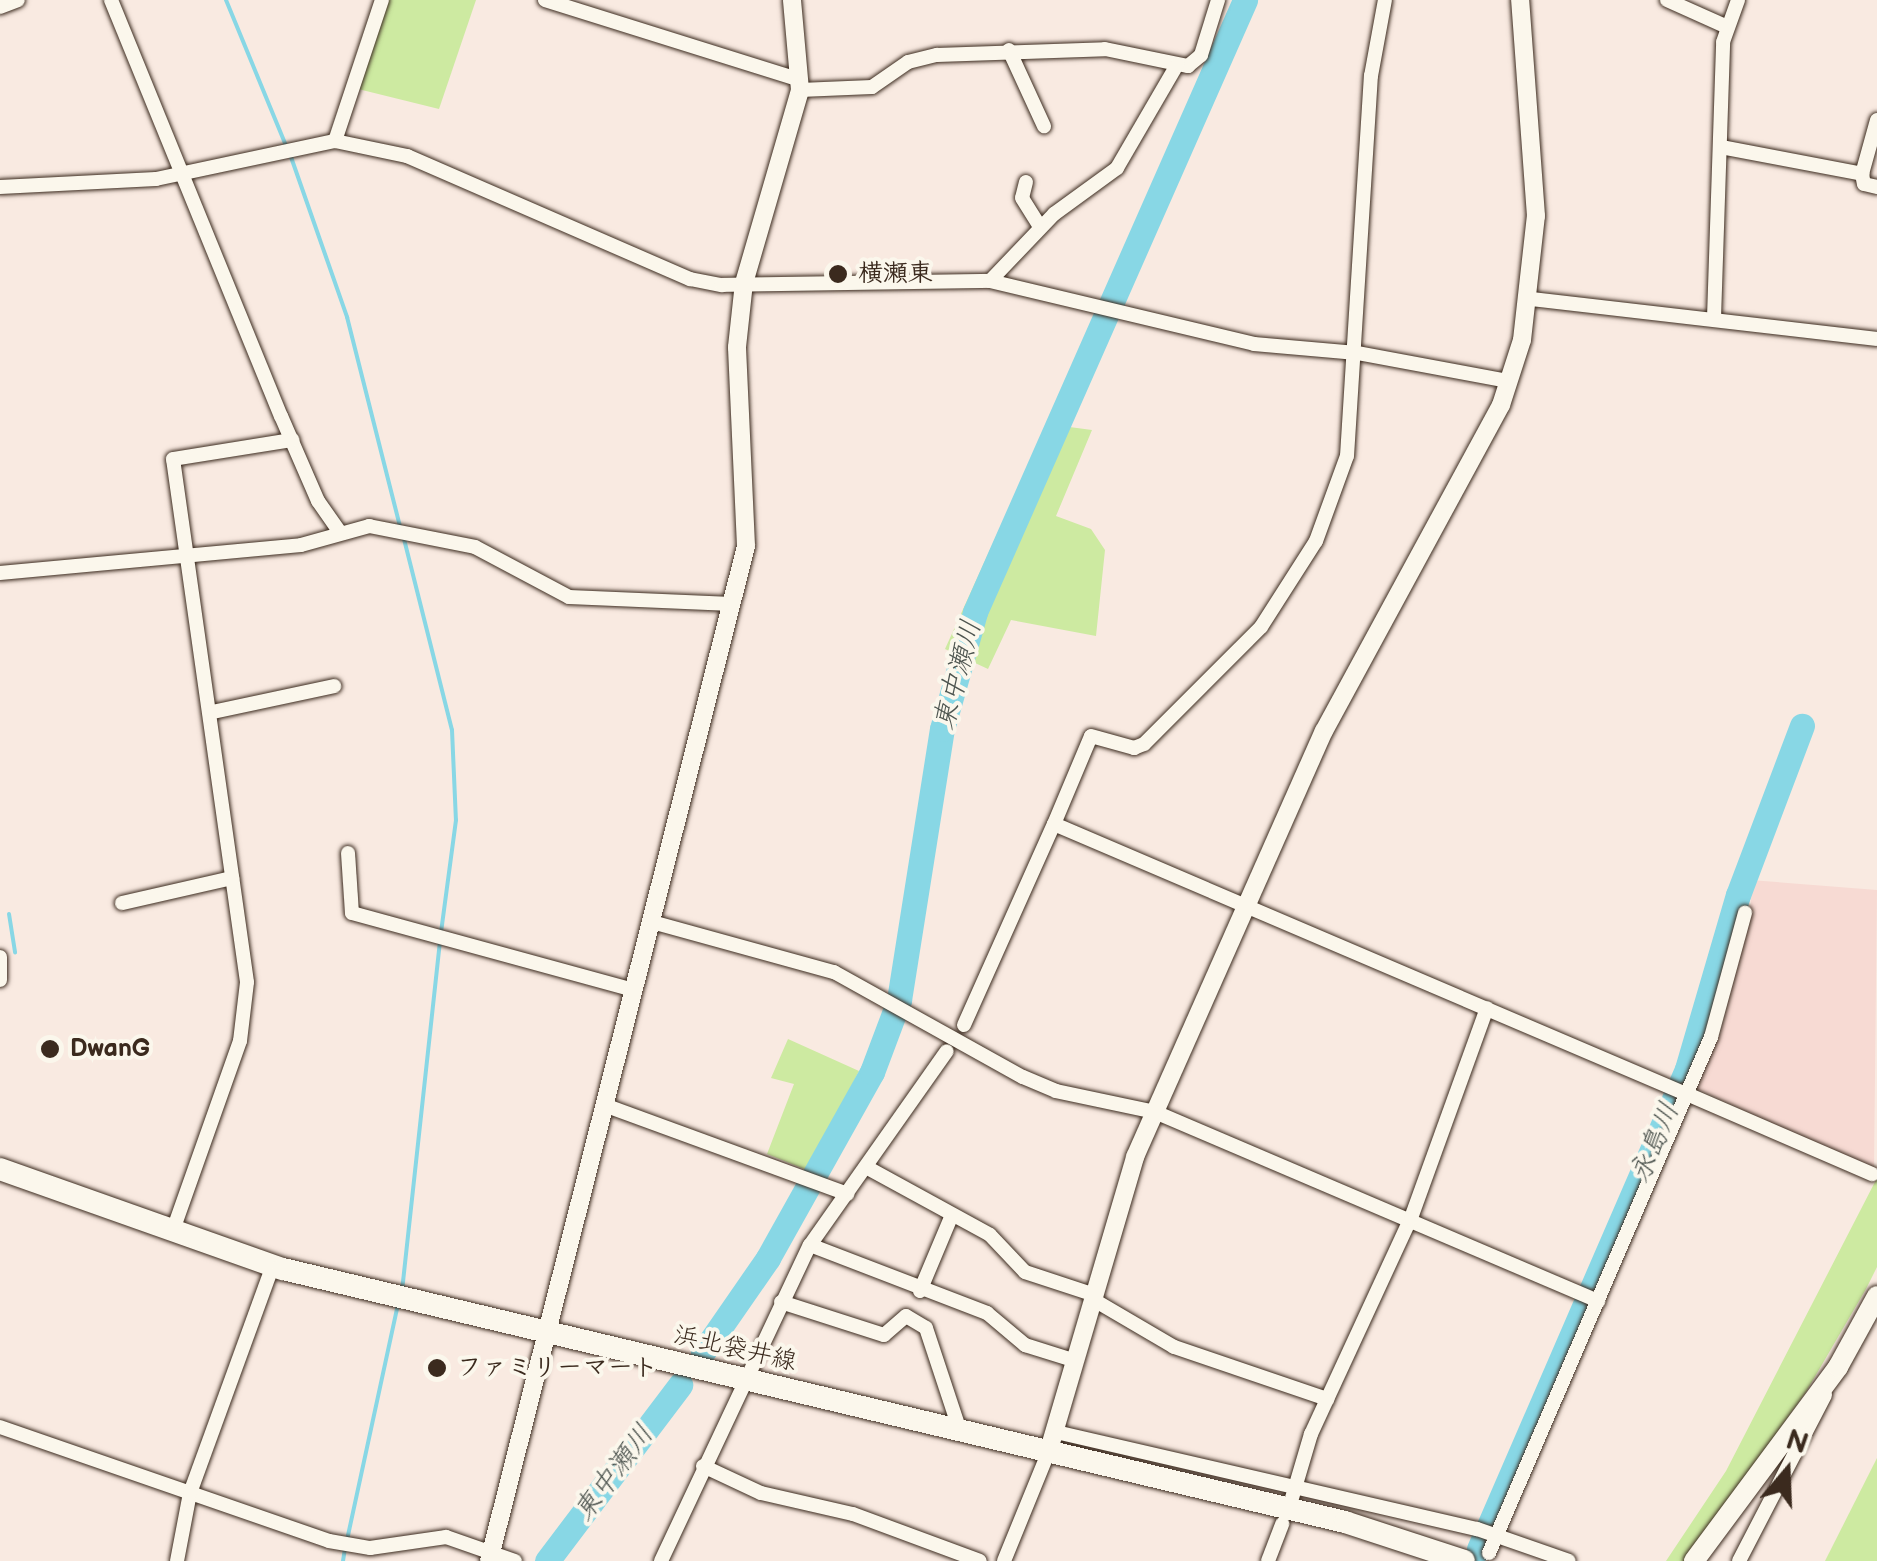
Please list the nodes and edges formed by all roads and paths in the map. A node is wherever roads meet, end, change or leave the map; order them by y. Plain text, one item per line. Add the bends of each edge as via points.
1 (18, 0) edge
2 (111, 0) edge
3 (382, 0) edge
4 (545, 0) edge
5 (792, 0) edge
6 (1218, 0) edge
7 (1385, 0) edge
8 (1520, 0) edge
9 (1667, 0) edge
10 (1738, 0) edge
11 (0, 7) edge
12 (1725, 26) junction
13 (1009, 50) junction
14 (1177, 65) junction
15 (797, 84) junction
16 (1877, 120) edge
17 (1044, 126) dead end
18 (335, 141) junction
19 (1721, 147) junction
20 (182, 172) junction
21 (1862, 174) junction
22 (1026, 182) dead end
23 (0, 187) edge
24 (1877, 187) edge
25 (1040, 226) junction
26 (990, 281) junction
27 (744, 283) junction
28 (1532, 300) junction
29 (1714, 318) junction
30 (1877, 340) edge
31 (1357, 353) junction
32 (1508, 381) junction
33 (292, 440) junction
34 (340, 532) junction
35 (188, 557) junction
36 (0, 573) edge
37 (732, 604) junction
38 (334, 686) dead end
39 (213, 712) junction
40 (1054, 824) junction
41 (348, 853) dead end
42 (232, 878) junction
43 (122, 903) dead end
44 (1246, 903) junction
45 (1745, 912) dead end
46 (652, 922) junction
47 (0, 957) edge
48 (0, 980) edge
49 (634, 990) junction
50 (1486, 1008) junction
51 (964, 1024) dead end
52 (948, 1051) dead end
53 (1682, 1092) junction
54 (607, 1106) junction
55 (1155, 1112) junction
56 (866, 1167) junction
57 (0, 1168) edge
58 (1872, 1174) dead end
59 (847, 1194) junction
60 (952, 1215) junction
61 (1411, 1218) junction
62 (172, 1234) junction
63 (810, 1245) junction
64 (273, 1266) junction
65 (920, 1290) junction
66 (1877, 1296) edge
67 (1094, 1297) junction
68 (1592, 1298) junction
69 (782, 1302) junction
70 (546, 1334) junction
71 (1076, 1362) junction
72 (1838, 1367) junction
73 (743, 1378) junction
74 (1326, 1399) junction
75 (0, 1426) edge
76 (960, 1431) junction
77 (1052, 1442) junction
78 (703, 1466) junction
79 (190, 1492) junction
80 (1293, 1492) junction
81 (1282, 1524) dead end
82 (1496, 1536) junction
83 (1489, 1553) dead end
84 (491, 1556) edge
85 (177, 1561) edge
86 (515, 1561) edge
87 (661, 1561) edge
88 (980, 1561) edge
89 (1004, 1561) edge
90 (1268, 1561) edge
91 (1464, 1561) edge
92 (1570, 1561) edge
93 (1694, 1561) edge
94 (1738, 1561) edge

1 - 11 street
2 - 20 street
3 - 18 street
4 - 15 street
5 - 15 street
6 - 14 street via 1200,54 1192,64
7 - 31 street via 1371,76
8 - 28 street via 1536,216
9 - 12 street
10 - 12 street
12 - 19 street
13 - 14 street via 1104,48
13 - 15 street via 908,62 854,91
13 - 17 street
14 - 25 street via 1117,168
15 - 27 street
16 - 21 street
18 - 20 street
18 - 27 street via 407,156 690,279
19 - 21 street
19 - 29 street
20 - 23 street via 126,183
20 - 33 street
21 - 24 street via 1864,184
22 - 25 street via 1022,198
25 - 26 street
26 - 27 street
26 - 31 street via 1254,344
27 - 37 street via 737,346 748,510
28 - 29 street
28 - 32 street
29 - 30 street
31 - 32 street
31 - 40 street via 1347,456 1288,591 1144,744 1134,748 1091,736
32 - 44 street via 1324,731
33 - 34 street via 318,501
33 - 35 street via 173,459
34 - 35 street via 301,544
34 - 37 street via 411,532 512,562 569,598
35 - 36 street
35 - 39 street
37 - 46 street
38 - 39 street
39 - 42 street
40 - 44 street
40 - 51 street
41 - 49 street via 352,913
42 - 43 street
42 - 62 street via 247,1012
44 - 50 street
44 - 55 street
45 - 53 street via 1711,1036
46 - 49 street
46 - 55 street via 834,972 1056,1091
47 - 48 street
49 - 54 street
50 - 53 street
50 - 61 street
52 - 56 street
53 - 58 street
53 - 68 street
54 - 59 street
54 - 70 street
55 - 61 street
55 - 67 street
56 - 59 street
56 - 60 street
57 - 62 main road, 浜北袋井線
59 - 63 street
60 - 65 street
60 - 67 street via 990,1235 1025,1272
61 - 68 street
61 - 74 street
62 - 64 main road, 浜北袋井線
63 - 65 street
63 - 69 street
64 - 70 main road, 浜北袋井線
64 - 79 street
65 - 71 street via 987,1313 1025,1344
66 - 72 main road
67 - 71 street
67 - 74 street via 1174,1347
68 - 82 street
69 - 73 street
69 - 76 street via 884,1335 906,1316 926,1328
70 - 73 main road, 浜北袋井線
70 - 84 street
71 - 77 street
72 - 93 main road
72 - 94 street
73 - 76 main road, 浜北袋井線
73 - 78 street
74 - 80 street
75 - 79 street
76 - 77 main road, 浜北袋井線
77 - 80 street
77 - 89 street
77 - 91 main road, 浜北袋井線
78 - 87 street
78 - 88 street via 762,1493 853,1514
79 - 84 street via 337,1542 446,1537
79 - 85 street
80 - 82 street
81 - 90 street
82 - 83 street
82 - 92 street
84 - 86 street

